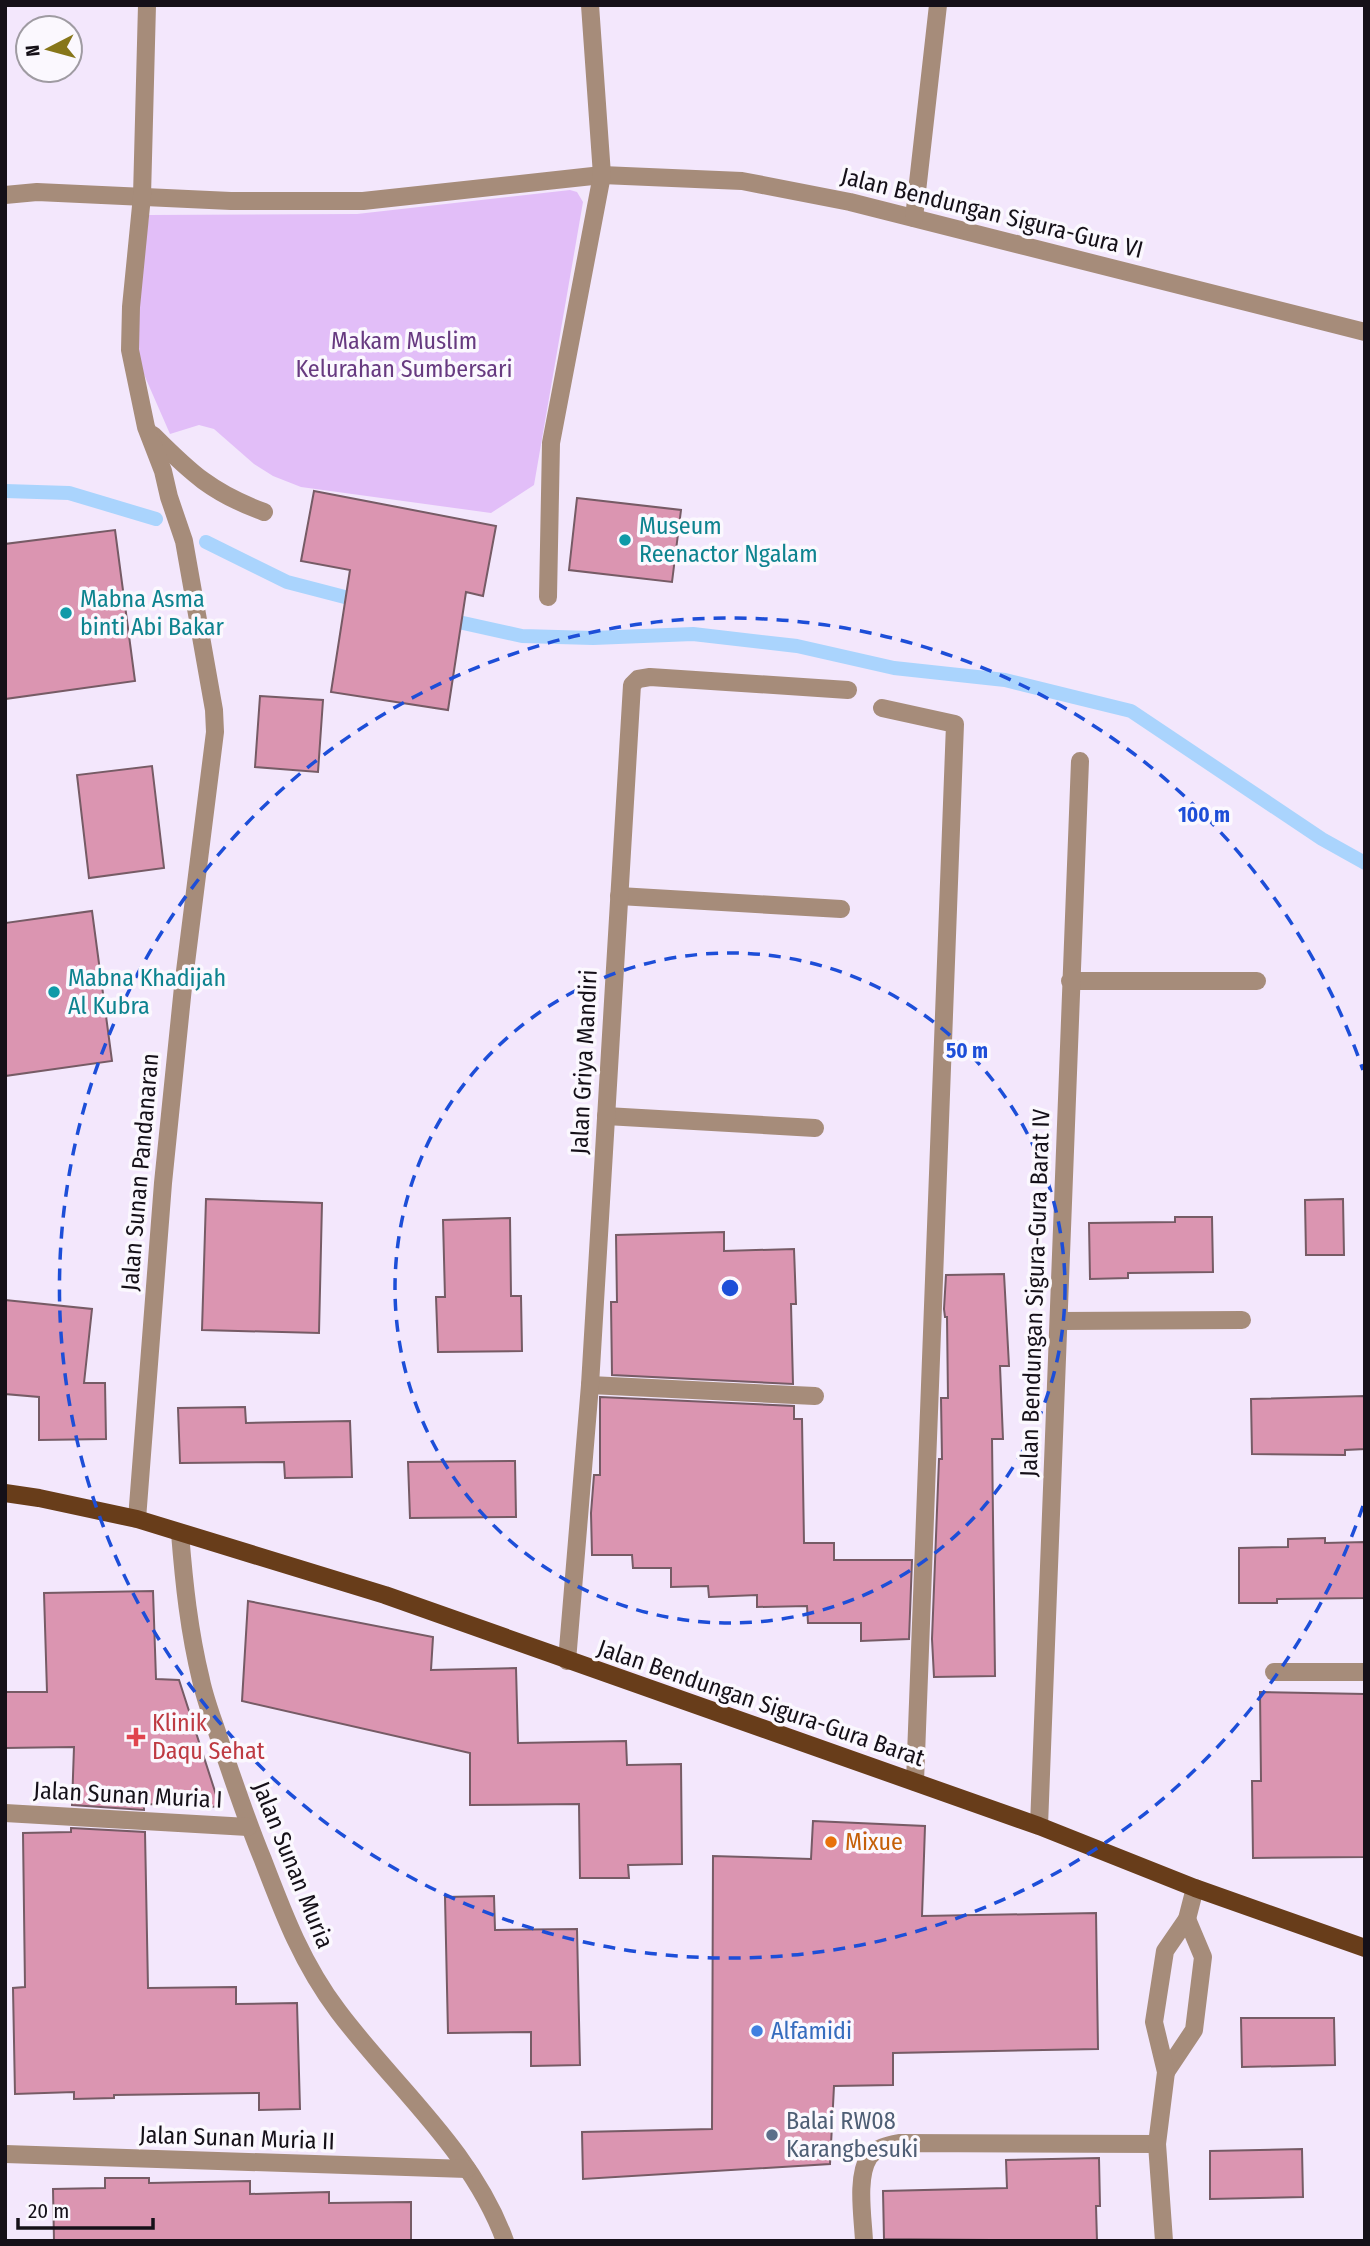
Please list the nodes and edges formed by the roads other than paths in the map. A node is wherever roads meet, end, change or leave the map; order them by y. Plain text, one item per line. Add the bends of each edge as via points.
1 (148, 5) edge
2 (590, 5) edge
3 (938, 5) edge
4 (602, 175) junction
5 (5, 195) edge
6 (142, 196) junction
7 (914, 218) junction
8 (1365, 332) edge
9 (146, 428) junction
10 (264, 512) dead end
11 (548, 597) dead end
12 (848, 690) dead end
13 (882, 708) dead end
14 (1080, 761) dead end
15 (619, 896) junction
16 (841, 909) dead end
17 (1070, 981) junction
18 (1257, 981) dead end
19 (606, 1115) junction
20 (815, 1128) dead end
21 (1242, 1320) dead end
22 (1060, 1321) junction
23 (590, 1385) junction
24 (815, 1396) dead end
25 (5, 1493) edge
26 (137, 1518) junction
27 (180, 1533) junction
28 (567, 1661) junction
29 (1274, 1672) dead end
30 (1365, 1672) edge
31 (915, 1782) junction
32 (5, 1813) edge
33 (1039, 1826) junction
34 (248, 1827) junction
35 (1195, 1888) junction
36 (1187, 1919) junction
37 (1365, 1948) edge
38 (1166, 2072) junction
39 (1157, 2144) junction
40 (5, 2154) edge
41 (467, 2169) junction
42 (505, 2241) edge
43 (864, 2241) edge
44 (1164, 2241) edge

1 - 6 street, Jalan Sunan Pandanaran
2 - 4 street
3 - 7 street
4 - 6 street, Jalan Bendungan Sigura-Gura VI via 363,201
4 - 7 street, Jalan Bendungan Sigura-Gura VI via 743,181
4 - 11 street via 551,443
5 - 6 street, Jalan Bendungan Sigura-Gura VI
6 - 9 street, Jalan Sunan Pandanaran via 130,350
7 - 8 street, Jalan Bendungan Sigura-Gura VI
9 - 10 street via 190,473 234,501
9 - 26 street, Jalan Sunan Pandanaran via 184,541 215,732 163,1183
12 - 15 street, Jalan Griya Mandiri via 638,679 632,685
13 - 31 street via 955,724
14 - 17 street, Jalan Bendungan Sigura-Gura Barat IV
15 - 16 street
15 - 19 street, Jalan Griya Mandiri
17 - 18 street
17 - 22 street, Jalan Bendungan Sigura-Gura Barat IV
19 - 20 street
19 - 23 street, Jalan Griya Mandiri
21 - 22 street
22 - 33 street, Jalan Bendungan Sigura-Gura Barat IV
23 - 24 street
23 - 28 street, Jalan Griya Mandiri
25 - 26 main road, Jalan Bendungan Sigura-Gura Barat
26 - 27 main road, Jalan Bendungan Sigura-Gura Barat
27 - 28 main road, Jalan Bendungan Sigura-Gura Barat via 385,1595
27 - 34 street, Jalan Sunan Muria via 187,1609 201,1682
28 - 31 main road, Jalan Bendungan Sigura-Gura Barat
29 - 30 street
31 - 33 main road, Jalan Bendungan Sigura-Gura Barat
32 - 34 street, Jalan Sunan Muria I
33 - 35 main road, Jalan Bendungan Sigura-Gura Barat
34 - 41 street, Jalan Sunan Muria via 309,1969
35 - 36 street
35 - 37 main road, Jalan Bendungan Sigura-Gura Barat
36 - 38 street via 1165,1951 1154,2022
36 - 38 street via 1203,1957 1194,2030
38 - 39 street
39 - 43 street via 899,2143 882,2147 870,2156 863,2173
39 - 44 street
40 - 41 street, Jalan Sunan Muria II
41 - 42 street, Jalan Sunan Muria

